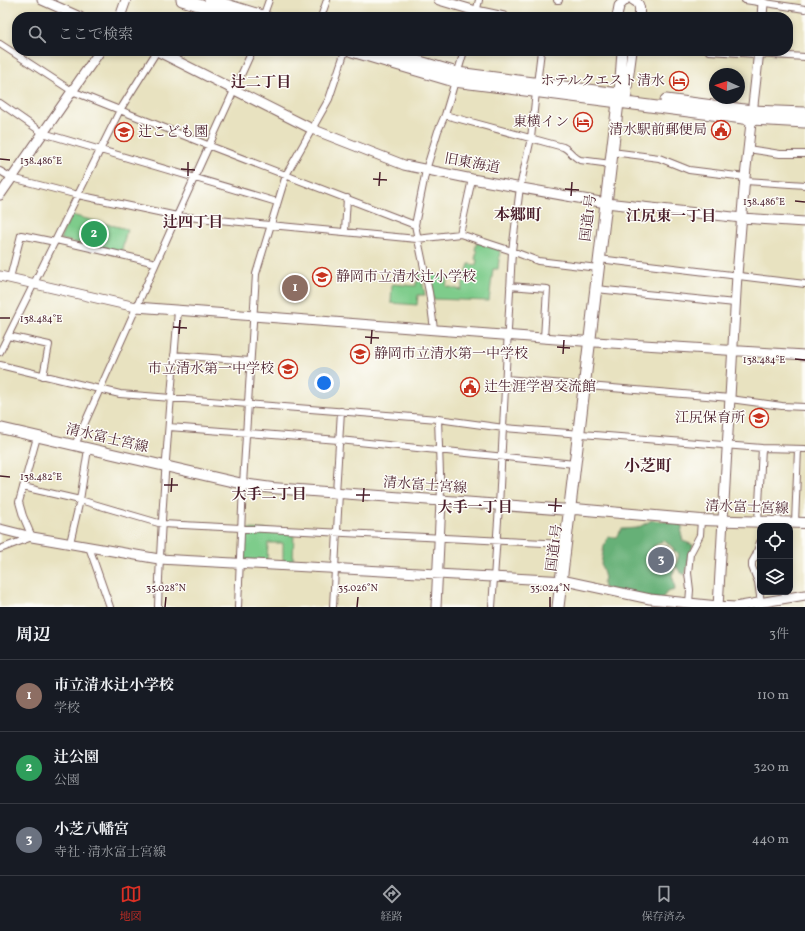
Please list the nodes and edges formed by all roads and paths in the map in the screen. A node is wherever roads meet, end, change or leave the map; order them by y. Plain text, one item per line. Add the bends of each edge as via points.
1 (42, 0) edge
2 (126, 0) edge
3 (182, 0) edge
4 (210, 0) edge
5 (269, 0) edge
6 (327, 0) edge
7 (439, 0) edge
8 (479, 0) edge
9 (625, 0) edge
10 (745, 0) edge
11 (638, 1) edge
12 (763, 3) junction
13 (805, 9) edge
14 (69, 12) edge
15 (122, 12) edge
16 (222, 12) edge
17 (248, 12) edge
18 (265, 12) edge
19 (323, 12) edge
20 (471, 12) edge
21 (476, 12) edge
22 (619, 12) edge
23 (640, 12) edge
24 (762, 12) edge
25 (0, 44) edge
26 (12, 52) edge
27 (19, 56) edge
28 (96, 56) edge
29 (154, 56) edge
30 (167, 56) edge
31 (250, 56) edge
32 (343, 56) edge
33 (372, 56) edge
34 (397, 56) edge
35 (462, 56) edge
36 (540, 56) edge
37 (622, 56) edge
38 (631, 56) edge
39 (759, 56) edge
40 (787, 56) edge
41 (805, 58) edge
42 (456, 77) junction
43 (537, 88) junction
44 (72, 90) junction
45 (234, 91) junction
46 (622, 98) junction
47 (0, 102) edge
48 (120, 110) junction
49 (805, 113) edge
50 (445, 115) junction
51 (752, 115) junction
52 (805, 122) edge
53 (312, 129) junction
54 (43, 133) junction
55 (531, 138) junction
56 (210, 146) junction
57 (748, 148) junction
58 (100, 150) junction
59 (615, 152) junction
60 (805, 154) edge
61 (611, 164) junction
62 (0, 170) edge
63 (426, 170) junction
64 (286, 175) junction
65 (12, 178) junction
66 (194, 178) junction
67 (472, 179) junction
68 (745, 179) junction
69 (805, 185) edge
70 (520, 187) junction
71 (0, 195) edge
72 (78, 195) junction
73 (346, 198) junction
74 (278, 202) junction
75 (609, 203) junction
76 (177, 216) junction
77 (742, 218) junction
78 (805, 222) edge
79 (271, 225) junction
80 (415, 225) junction
81 (345, 231) junction
82 (460, 234) junction
83 (417, 239) junction
84 (55, 241) junction
85 (512, 251) junction
86 (156, 263) junction
87 (601, 263) junction
88 (737, 275) junction
89 (0, 276) edge
90 (10, 278) junction
91 (34, 284) junction
92 (805, 284) edge
93 (510, 286) junction
94 (598, 289) junction
95 (735, 303) junction
96 (136, 307) junction
97 (178, 311) junction
98 (253, 317) junction
99 (434, 329) junction
100 (508, 335) junction
101 (8, 336) junction
102 (544, 338) junction
103 (592, 342) junction
104 (733, 350) junction
105 (0, 352) edge
106 (174, 355) junction
107 (805, 355) edge
108 (250, 361) junction
109 (0, 365) edge
110 (43, 376) junction
111 (506, 379) junction
112 (587, 385) junction
113 (99, 389) junction
114 (171, 398) junction
115 (730, 399) junction
116 (247, 404) junction
117 (805, 407) edge
118 (341, 411) junction
119 (438, 419) junction
120 (0, 428) edge
121 (169, 428) junction
122 (504, 428) junction
123 (246, 434) junction
124 (581, 434) junction
125 (37, 437) junction
126 (339, 440) junction
127 (75, 445) junction
128 (728, 445) junction
129 (762, 448) junction
130 (88, 449) junction
131 (798, 449) junction
132 (805, 449) edge
133 (439, 450) junction
134 (502, 457) junction
135 (575, 464) junction
136 (165, 467) junction
137 (243, 484) junction
138 (23, 487) junction
139 (338, 493) junction
140 (80, 500) junction
141 (441, 501) junction
142 (500, 506) junction
143 (572, 510) junction
144 (701, 520) junction
145 (723, 521) junction
146 (762, 523) edge
147 (800, 523) edge
148 (162, 524) junction
149 (757, 524) edge
150 (241, 528) junction
151 (0, 529) edge
152 (336, 532) junction
153 (32, 537) junction
154 (439, 538) junction
155 (496, 541) junction
156 (70, 543) junction
157 (565, 544) junction
158 (89, 547) junction
159 (0, 549) edge
160 (757, 552) edge
161 (159, 559) junction
162 (239, 564) junction
163 (335, 569) junction
164 (438, 574) junction
165 (493, 577) junction
166 (564, 581) junction
167 (805, 595) edge
168 (649, 603) edge
169 (689, 603) junction
170 (762, 603) junction
171 (718, 606) edge
172 (110, 607) edge
173 (158, 607) edge
174 (238, 607) edge
175 (333, 607) edge
176 (436, 607) edge
177 (492, 607) edge
178 (558, 607) edge
179 (563, 607) edge

1 - 14 street
2 - 15 street
3 - 16 highway
4 - 17 highway
5 - 18 street
6 - 19 street
7 - 20 street
8 - 21 street
9 - 22 street
10 - 12 street
11 - 23 street
12 - 13 street
12 - 24 street
25 - 26 street
27 - 44 street
28 - 44 street
29 - 48 street
30 - 45 street, 旧東海道
31 - 45 street
32 - 53 street via 329,99
33 - 42 highway
34 - 42 highway
35 - 42 street
36 - 43 street
37 - 46 street
38 - 46 street
39 - 51 street
40 - 41 street
42 - 43 highway
42 - 50 street
43 - 46 highway
43 - 55 street
44 - 48 street
44 - 54 street
45 - 53 street, 旧東海道
45 - 56 street
46 - 51 highway
46 - 59 highway, 国道1号
47 - 54 street
48 - 56 street
48 - 58 street
49 - 51 highway
50 - 55 street
50 - 63 street
51 - 52 highway
51 - 57 street
53 - 63 street, 旧東海道 via 393,162
53 - 64 street
54 - 58 street
54 - 65 street
55 - 61 street via 566,148 580,160
55 - 70 street
56 - 64 street
56 - 66 street
57 - 60 street via 780,154
57 - 68 street
58 - 66 street
58 - 72 street
59 - 61 highway, 国道1号
59 - 68 street via 659,158 689,170
59 - 75 highway, 国道1号
61 - 75 highway, 国道1号
62 - 65 street
63 - 67 street, 旧東海道
63 - 80 street
64 - 73 street
64 - 74 street
65 - 71 street
65 - 72 street
66 - 74 street
66 - 76 street
67 - 70 street, 旧東海道
67 - 82 street
68 - 69 street
68 - 77 street
70 - 75 street, 旧東海道
70 - 85 street
72 - 76 street
72 - 84 street
73 - 80 street
73 - 81 street
74 - 79 street
75 - 77 street, 旧東海道
75 - 87 highway, 国道1号
76 - 79 street
76 - 86 street
77 - 78 street, 旧東海道
77 - 88 street
79 - 81 street
79 - 98 street via 256,274
80 - 83 street
81 - 83 street
82 - 83 street
82 - 85 street
83 - 99 street via 430,292
84 - 86 street
84 - 90 street via 21,234
84 - 91 street
85 - 87 street via 538,261
85 - 93 street
86 - 96 street
87 - 88 street
87 - 94 highway, 国道1号
88 - 92 street
88 - 95 street
89 - 90 street
90 - 91 street
91 - 96 street
91 - 101 street
93 - 100 street
93 - 102 street via 547,289
94 - 95 street
94 - 103 highway, 国道1号
95 - 104 street
96 - 97 street
96 - 113 street
97 - 98 street
97 - 106 street
98 - 99 street
98 - 108 street
99 - 100 street
100 - 102 street
100 - 111 street
101 - 105 street
101 - 110 street via 49,345
102 - 103 street
103 - 104 street
103 - 112 highway, 国道1号
104 - 107 street
104 - 115 street
106 - 108 street
106 - 114 street
108 - 116 street
109 - 110 street
110 - 113 street
111 - 112 street
111 - 122 street
112 - 115 street
112 - 124 highway, 国道1号
113 - 114 street via 120,394
113 - 127 street
114 - 116 street
114 - 121 street
115 - 117 street
115 - 128 street
116 - 118 street
116 - 123 street
118 - 119 street
118 - 126 street
119 - 122 street
119 - 133 street
120 - 125 main road, 清水富士宮線
121 - 123 street
121 - 136 street
122 - 124 street
122 - 134 street
123 - 126 street
123 - 137 street
124 - 128 street
124 - 135 highway, 国道1号
124 - 143 highway, 国道1号
125 - 127 main road, 清水富士宮線
125 - 138 street
126 - 133 street
126 - 139 street
127 - 130 main road, 清水富士宮線
128 - 129 street
128 - 145 street
129 - 131 street
129 - 146 street
130 - 136 main road, 清水富士宮線
130 - 140 street
131 - 132 street
131 - 147 street
133 - 134 street
133 - 141 street
134 - 135 street
134 - 142 street
135 - 143 highway, 国道1号
136 - 137 main road, 清水富士宮線
136 - 148 street
137 - 139 main road, 清水富士宮線
137 - 150 street
138 - 140 street
138 - 153 street via 19,502
139 - 141 main road, 清水富士宮線
139 - 152 street
140 - 148 street
140 - 156 street
141 - 142 main road, 清水富士宮線
141 - 154 street
142 - 143 main road, 清水富士宮線
142 - 155 street
143 - 144 main road, 清水富士宮線
143 - 157 highway, 国道1号
143 - 166 highway, 国道1号
144 - 145 main road, 清水富士宮線
144 - 169 street via 700,535 690,554
145 - 149 main road, 清水富士宮線
145 - 171 street
148 - 150 street
148 - 161 street
150 - 152 street
150 - 162 street
151 - 153 street
152 - 154 street
152 - 163 street
153 - 156 street
153 - 159 street
154 - 155 street
154 - 164 street
155 - 157 street
155 - 165 street
156 - 158 street
157 - 166 highway, 国道1号
158 - 161 street
158 - 172 street
160 - 170 street via 752,567
161 - 162 street
161 - 173 street
162 - 163 street
162 - 174 street
163 - 164 street
163 - 175 street
164 - 165 street
164 - 176 street
165 - 166 street
165 - 177 street
166 - 168 street
166 - 178 highway, 国道1号
166 - 179 highway, 国道1号
167 - 170 street
168 - 169 street
169 - 171 street
170 - 171 street via 735,607

